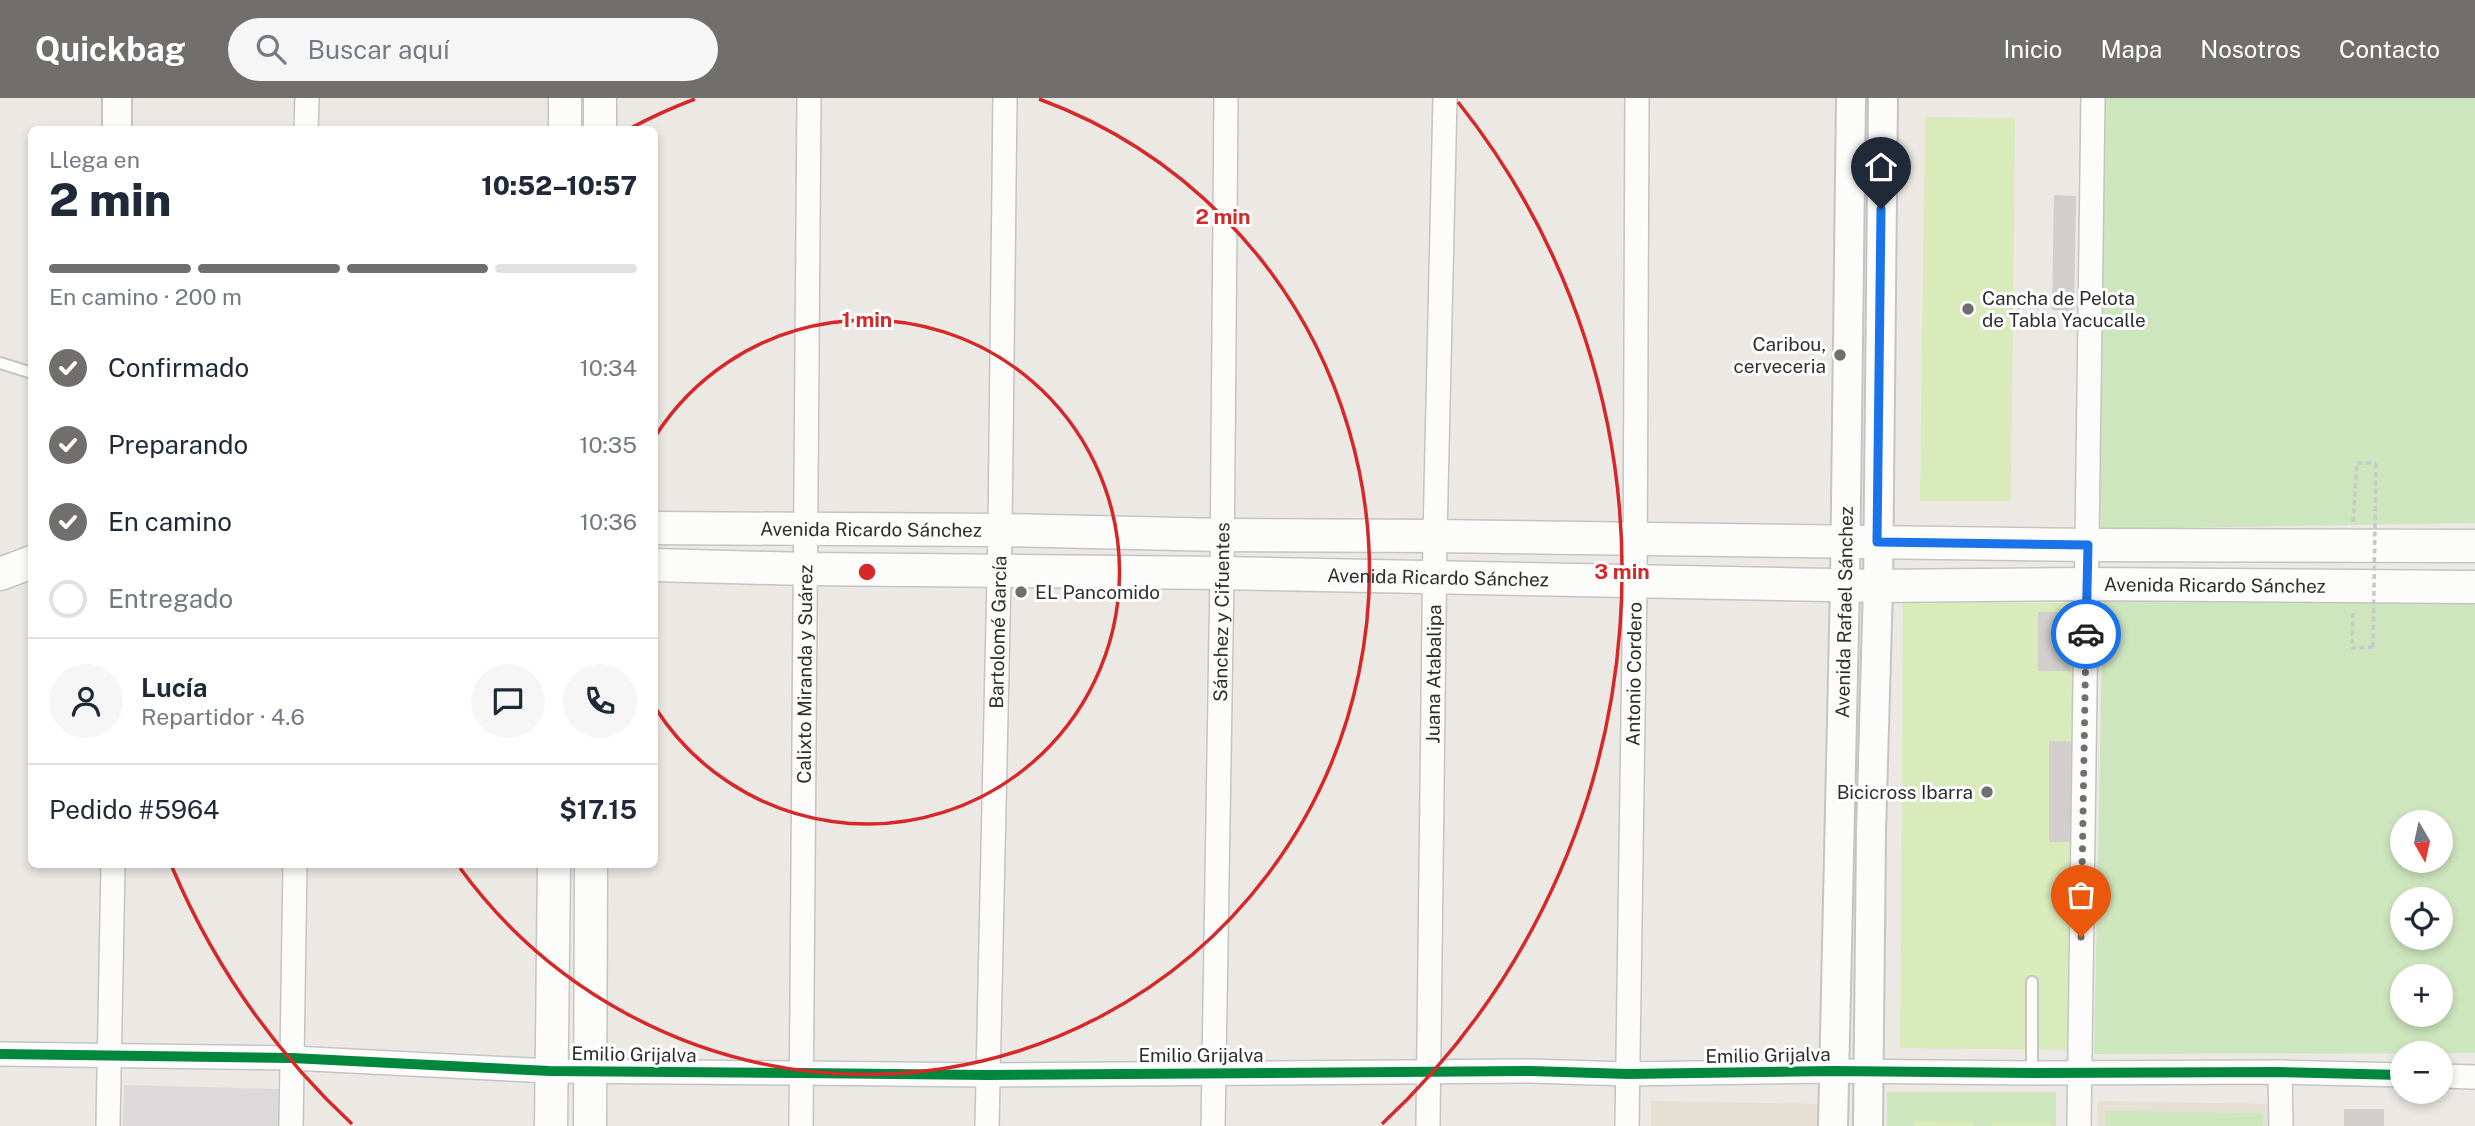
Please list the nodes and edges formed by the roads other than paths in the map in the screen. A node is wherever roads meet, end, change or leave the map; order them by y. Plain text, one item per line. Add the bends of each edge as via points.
1 (117, 98) edge
2 (307, 98) edge
3 (565, 98) edge
4 (600, 98) edge
5 (808, 98) edge
6 (1005, 98) edge
7 (1226, 98) edge
8 (1445, 98) edge
9 (1637, 98) edge
10 (1851, 98) edge
11 (1883, 98) edge
12 (2093, 98) edge
13 (117, 126) edge
14 (306, 126) edge
15 (565, 126) edge
16 (600, 126) edge
17 (0, 363) edge
18 (28, 372) edge
19 (658, 528) edge
20 (806, 530) junction
21 (1000, 530) junction
22 (1221, 535) junction
23 (1435, 536) junction
24 (1635, 539) junction
25 (1845, 541) junction
26 (1877, 542) junction
27 (2088, 545) junction
28 (2475, 546) edge
29 (28, 564) edge
30 (658, 565) edge
31 (805, 569) junction
32 (999, 570) junction
33 (1222, 573) junction
34 (0, 574) edge
35 (1434, 576) junction
36 (1635, 581) junction
37 (1845, 584) junction
38 (2087, 584) junction
39 (1878, 586) junction
40 (2475, 587) edge
41 (113, 868) edge
42 (295, 868) edge
43 (554, 868) edge
44 (591, 868) edge
45 (2032, 982) dead end
46 (0, 1054) edge
47 (109, 1056) junction
48 (292, 1058) junction
49 (550, 1071) junction
50 (590, 1071) junction
51 (1833, 1071) junction
52 (1213, 1072) junction
53 (1428, 1072) junction
54 (1868, 1072) junction
55 (2280, 1072) junction
56 (801, 1073) junction
57 (2032, 1073) junction
58 (2079, 1073) junction
59 (987, 1074) junction
60 (1628, 1074) junction
61 (2390, 1075) edge
62 (2453, 1076) edge
63 (2475, 1077) edge
64 (108, 1126) edge
65 (292, 1126) edge
66 (551, 1126) edge
67 (590, 1126) edge
68 (801, 1126) edge
69 (987, 1126) edge
70 (1213, 1126) edge
71 (1428, 1126) edge
72 (1627, 1126) edge
73 (1833, 1126) edge
74 (1868, 1126) edge
75 (2079, 1126) edge
76 (2281, 1126) edge

1 - 13 street
2 - 14 street
3 - 15 main road
4 - 16 main road
5 - 20 street, Calixto Miranda y Suárez
6 - 21 street, Bartolomé García
7 - 22 street, Sánchez y Cifuentes
8 - 23 street, Juana Atabalipa
9 - 24 street, Antonio Cordero
10 - 25 street, Avenida Rafael Sánchez
11 - 26 street, Avenida Rafael Sánchez
12 - 27 street
17 - 18 lane
19 - 20 main road, Avenida Ricardo Sánchez
20 - 21 main road, Avenida Ricardo Sánchez
20 - 31 street, Calixto Miranda y Suárez
21 - 22 main road, Avenida Ricardo Sánchez
21 - 32 street, Bartolomé García
22 - 23 main road, Avenida Ricardo Sánchez
22 - 33 street, Sánchez y Cifuentes
23 - 24 main road, Avenida Ricardo Sánchez
23 - 35 street, Juana Atabalipa
24 - 25 main road, Avenida Ricardo Sánchez
24 - 36 street, Antonio Cordero
25 - 26 main road, Avenida Ricardo Sánchez
25 - 37 street, Avenida Rafael Sánchez
26 - 27 main road, Avenida Ricardo Sánchez
26 - 39 street, Avenida Rafael Sánchez
27 - 28 main road, Avenida Ricardo Sánchez
27 - 38 street
29 - 34 main road
30 - 31 main road, Avenida Ricardo Sánchez
31 - 32 main road, Avenida Ricardo Sánchez
31 - 56 street, Calixto Miranda y Suárez
32 - 33 main road, Avenida Ricardo Sánchez
32 - 59 street, Bartolomé García
33 - 35 main road, Avenida Ricardo Sánchez
33 - 52 street, Sánchez y Cifuentes
35 - 36 main road, Avenida Ricardo Sánchez
35 - 53 street, Juana Atabalipa
36 - 37 main road, Avenida Ricardo Sánchez
36 - 60 street, Antonio Cordero
37 - 39 main road, Avenida Ricardo Sánchez
37 - 51 street, Avenida Rafael Sánchez
38 - 39 main road, Avenida Ricardo Sánchez
38 - 40 main road, Avenida Ricardo Sánchez
38 - 58 street
39 - 54 street, Avenida Rafael Sánchez
41 - 47 street
42 - 48 street
43 - 49 main road
44 - 50 main road
45 - 57 lane
46 - 47 street, Emilio Grijalva
47 - 48 street, Emilio Grijalva
47 - 64 street
48 - 49 street, Emilio Grijalva
48 - 65 street
49 - 50 street, Emilio Grijalva
49 - 66 main road
50 - 56 street, Emilio Grijalva
50 - 67 main road
51 - 54 street, Emilio Grijalva
51 - 60 street, Emilio Grijalva
51 - 73 street, Avenida Rafael Sánchez
52 - 53 street, Emilio Grijalva
52 - 59 street, Emilio Grijalva
52 - 70 street, Sánchez y Cifuentes
53 - 60 street, Emilio Grijalva
53 - 71 street, Juana Atabalipa
54 - 57 street, Emilio Grijalva
54 - 74 street, Avenida Rafael Sánchez
55 - 58 street, Emilio Grijalva
55 - 61 street, Emilio Grijalva
55 - 76 street
56 - 59 street, Emilio Grijalva
56 - 68 street, Calixto Miranda y Suárez
57 - 58 street, Emilio Grijalva
58 - 75 street
59 - 69 street, Bartolomé García
60 - 72 street, Antonio Cordero
62 - 63 street

